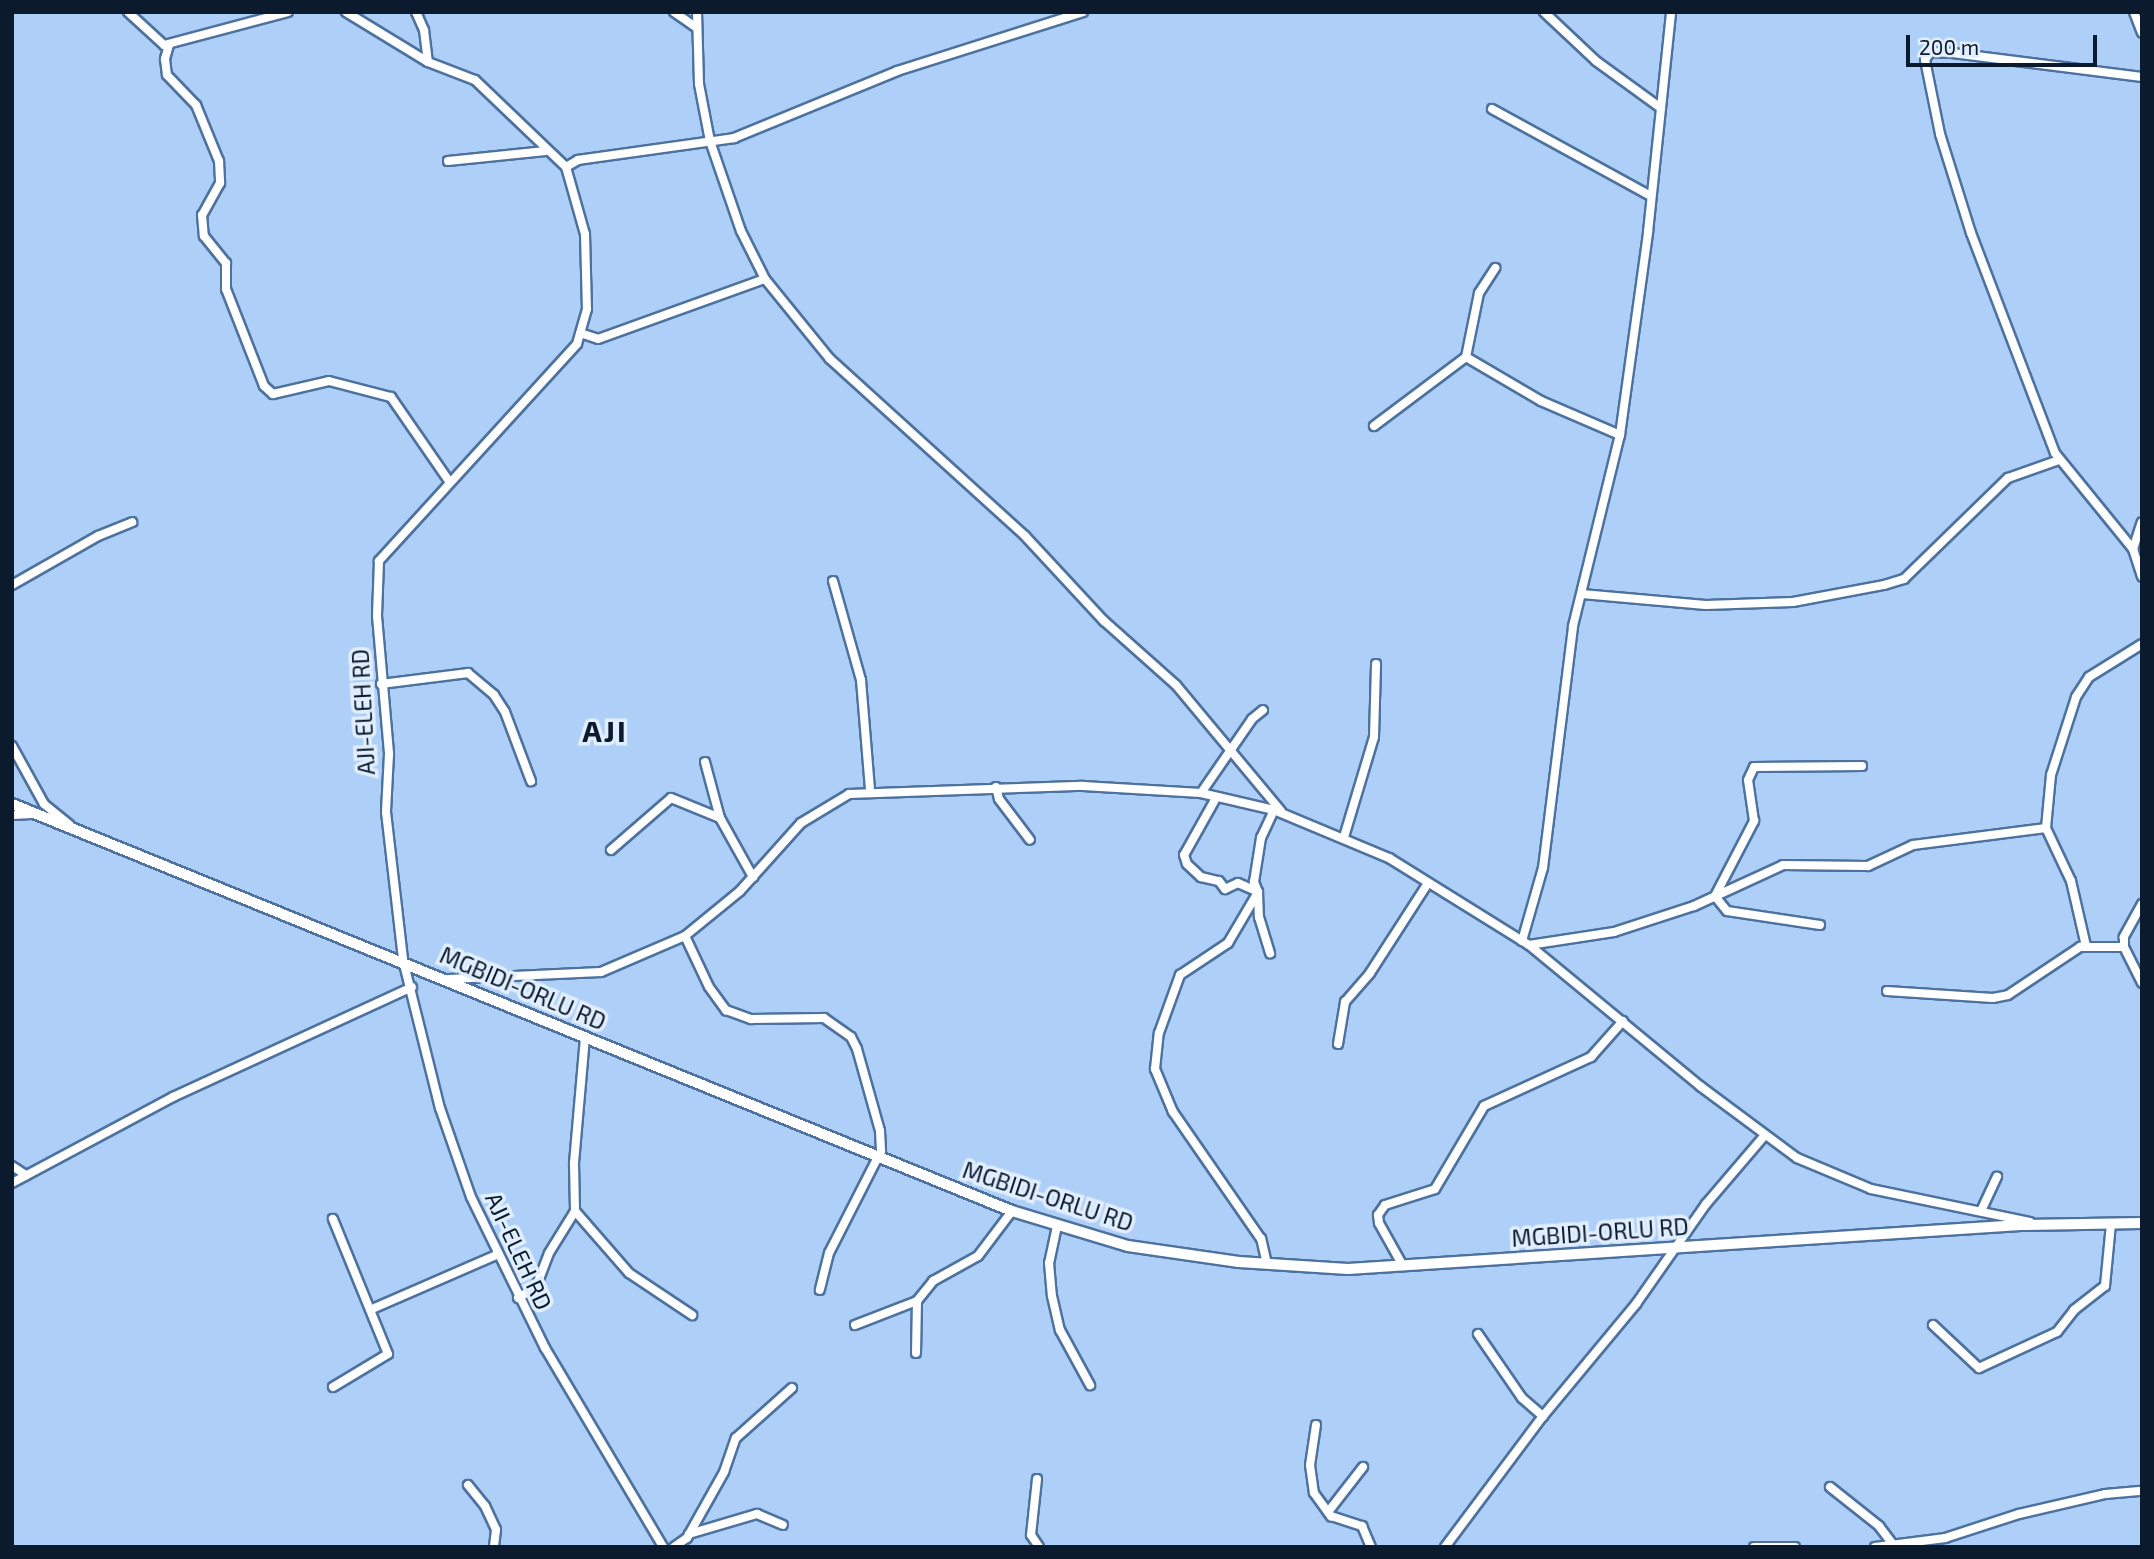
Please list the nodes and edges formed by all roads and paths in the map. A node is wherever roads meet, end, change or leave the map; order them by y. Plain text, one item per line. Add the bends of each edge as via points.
1 (128, 12) edge
2 (288, 12) edge
3 (346, 12) edge
4 (416, 12) edge
5 (674, 12) edge
6 (697, 12) edge
7 (1083, 12) edge
8 (1544, 12) edge
9 (1671, 12) edge
10 (2134, 12) edge
11 (697, 28) junction
12 (2142, 33) edge
13 (169, 45) junction
14 (428, 62) junction
15 (2142, 77) edge
16 (1661, 107) junction
17 (1492, 109) dead end
18 (710, 141) junction
19 (545, 151) junction
20 (448, 161) dead end
21 (566, 167) junction
22 (1651, 196) junction
23 (1495, 268) dead end
24 (765, 279) junction
25 (580, 333) junction
26 (1466, 357) junction
27 (1374, 426) dead end
28 (1620, 435) junction
29 (2059, 460) junction
30 (449, 481) junction
31 (132, 522) dead end
32 (2142, 523) edge
33 (2133, 549) junction
34 (2142, 577) edge
35 (833, 581) dead end
36 (12, 584) edge
37 (1582, 594) junction
38 (2142, 644) edge
39 (1376, 664) dead end
40 (381, 684) junction
41 (1263, 710) dead end
42 (12, 746) edge
43 (1232, 752) junction
44 (705, 762) dead end
45 (1862, 766) dead end
46 (531, 781) dead end
47 (996, 787) junction
48 (870, 790) junction
49 (1201, 793) junction
50 (1216, 797) junction
51 (12, 804) edge
52 (1279, 812) junction
53 (35, 814) junction
54 (12, 815) edge
55 (720, 818) junction
56 (2046, 828) junction
57 (78, 831) junction
58 (1344, 836) junction
59 (1030, 840) dead end
60 (611, 850) dead end
61 (753, 877) junction
62 (1428, 883) junction
63 (1258, 892) junction
64 (1715, 896) junction
65 (2142, 904) edge
66 (1820, 925) dead end
67 (685, 936) junction
68 (1526, 943) junction
69 (2086, 946) junction
70 (2124, 947) junction
71 (1270, 953) dead end
72 (403, 960) junction
73 (449, 979) junction
74 (2142, 983) edge
75 (412, 987) junction
76 (1887, 991) dead end
77 (1623, 1021) junction
78 (585, 1038) junction
79 (1338, 1044) dead end
80 (1764, 1136) junction
81 (879, 1157) junction
82 (12, 1166) edge
83 (26, 1175) junction
84 (1997, 1176) dead end
85 (12, 1183) edge
86 (575, 1211) junction
87 (1012, 1211) junction
88 (1981, 1211) junction
89 (333, 1219) dead end
90 (2142, 1223) edge
91 (2042, 1224) junction
92 (2111, 1224) junction
93 (1057, 1226) junction
94 (1678, 1248) junction
95 (496, 1255) junction
96 (1267, 1264) junction
97 (1403, 1266) junction
98 (820, 1290) dead end
99 (518, 1298) junction
100 (917, 1301) junction
101 (372, 1309) junction
102 (692, 1315) dead end
103 (855, 1325) dead end
104 (1933, 1325) dead end
105 (1478, 1334) dead end
106 (916, 1353) dead end
107 (1090, 1385) dead end
108 (333, 1387) dead end
109 (792, 1388) dead end
110 (1543, 1416) junction
111 (1316, 1425) dead end
112 (1363, 1467) dead end
113 (1037, 1479) dead end
114 (468, 1485) dead end
115 (1830, 1487) dead end
116 (2142, 1491) edge
117 (1328, 1512) junction
118 (783, 1525) dead end
119 (689, 1534) junction
120 (1894, 1545) edge
121 (495, 1547) edge
122 (663, 1547) edge
123 (674, 1547) edge
124 (1039, 1547) edge
125 (1371, 1547) edge
126 (1446, 1547) edge
127 (1754, 1547) edge
128 (1795, 1547) edge
129 (1875, 1547) edge

1 - 13 street via 148,36
2 - 13 street
3 - 14 street
4 - 14 street via 424,30
5 - 11 street
6 - 11 street
7 - 18 street via 897,71 734,138
8 - 16 street via 1596,61
9 - 16 street
10 - 12 street
11 - 18 street via 699,84
13 - 30 street via 167,75 196,105 219,161 220,183 202,215 204,236 226,263 226,289 264,386 273,394 329,381 391,397
14 - 19 street via 475,80
15 - 29 street via 1951,53 1930,52 1924,60 1940,134 1970,233
16 - 22 street
17 - 22 street
18 - 21 street via 578,160
18 - 24 street via 741,231
19 - 20 street
19 - 21 street
21 - 25 street, AJI-ELEH RD via 588,257 587,309
22 - 28 street
23 - 26 street via 1479,293
24 - 25 street via 598,339
24 - 43 street via 830,359 905,432 1025,536 1104,621 1176,685
25 - 30 street, AJI-ELEH RD via 577,344
26 - 27 street
26 - 28 street via 1541,401
28 - 37 street
29 - 33 street
29 - 37 street via 2008,478 1904,579 1884,585 1793,603 1706,604
30 - 40 street, AJI-ELEH RD via 379,561
31 - 36 street
32 - 33 street
33 - 34 street
35 - 48 street via 861,680
37 - 68 street via 1559,717 1543,868
38 - 56 street via 2090,677 2076,697 2051,775
39 - 58 street via 1374,737
40 - 46 street via 468,673 494,695 505,712
40 - 72 street, AJI-ELEH RD via 388,754 386,812
41 - 43 street via 1252,719
42 - 57 street via 44,804
43 - 49 street
43 - 52 street
44 - 55 street
45 - 64 street via 1754,767 1748,779 1754,821
47 - 48 street
47 - 49 street via 1083,786
47 - 59 street via 999,799
48 - 61 street via 849,794 801,823
49 - 50 street
50 - 52 street
50 - 63 street via 1184,856 1186,864 1225,889 1238,883
51 - 53 main road, MGBIDI-ORLU RD
52 - 58 street
52 - 63 street via 1261,838 1254,882
53 - 54 street
53 - 57 main road, MGBIDI-ORLU RD
55 - 60 street via 671,798
55 - 61 street
56 - 64 street via 1913,845 1868,866 1783,865
56 - 69 street via 2071,881
57 - 72 main road, MGBIDI-ORLU RD
58 - 62 street
61 - 67 street
62 - 68 street
62 - 79 street via 1370,973 1345,1002
63 - 71 street via 1259,917
63 - 96 street via 1228,943 1180,975 1159,1033 1155,1069 1174,1112 1261,1239
64 - 66 street via 1727,911
64 - 68 street via 1614,932
65 - 70 street via 2124,937
67 - 73 street via 601,972
67 - 81 street via 709,987 726,1010 751,1019 824,1018 851,1037 880,1131
68 - 77 street
69 - 70 street
69 - 76 street via 2064,954 2008,995 1993,999
70 - 74 street
72 - 73 main road, MGBIDI-ORLU RD
72 - 75 street, AJI-ELEH RD
73 - 78 main road, MGBIDI-ORLU RD
75 - 83 street via 173,1097
75 - 95 street, AJI-ELEH RD via 440,1108
77 - 80 street
77 - 97 street via 1591,1057 1485,1106 1435,1189 1385,1205 1379,1223
78 - 81 main road, MGBIDI-ORLU RD
78 - 86 street via 574,1163
80 - 88 street via 1797,1158 1871,1189
80 - 94 street via 1706,1204
81 - 87 main road, MGBIDI-ORLU RD
81 - 98 street via 829,1253
82 - 83 street
83 - 85 street
84 - 88 street
86 - 99 street via 549,1254 536,1287
86 - 102 street via 629,1273
87 - 93 main road, MGBIDI-ORLU RD
87 - 100 street via 978,1256 933,1281
88 - 91 street
89 - 101 street
90 - 92 main road, MGBIDI-ORLU RD
91 - 92 main road, MGBIDI-ORLU RD
91 - 94 main road, MGBIDI-ORLU RD
92 - 104 street via 2105,1286 2074,1310 2057,1332 1979,1368
93 - 96 main road, MGBIDI-ORLU RD via 1128,1246
93 - 107 street via 1049,1264 1052,1296 1060,1330
94 - 97 main road, MGBIDI-ORLU RD
94 - 110 street
95 - 99 street, AJI-ELEH RD
95 - 101 street
96 - 97 main road, MGBIDI-ORLU RD via 1348,1269
99 - 122 street, AJI-ELEH RD
100 - 103 street
100 - 106 street
101 - 108 street via 388,1354
105 - 110 street via 1522,1398
109 - 119 street via 736,1438
110 - 126 street
111 - 117 street via 1312,1479 1314,1493
112 - 117 street
113 - 124 street via 1031,1535
114 - 121 street via 491,1518
115 - 120 street via 1879,1526
116 - 120 street via 2105,1494 1921,1543
117 - 125 street via 1362,1527
118 - 119 street via 757,1514
119 - 123 street
120 - 129 street
127 - 128 street

